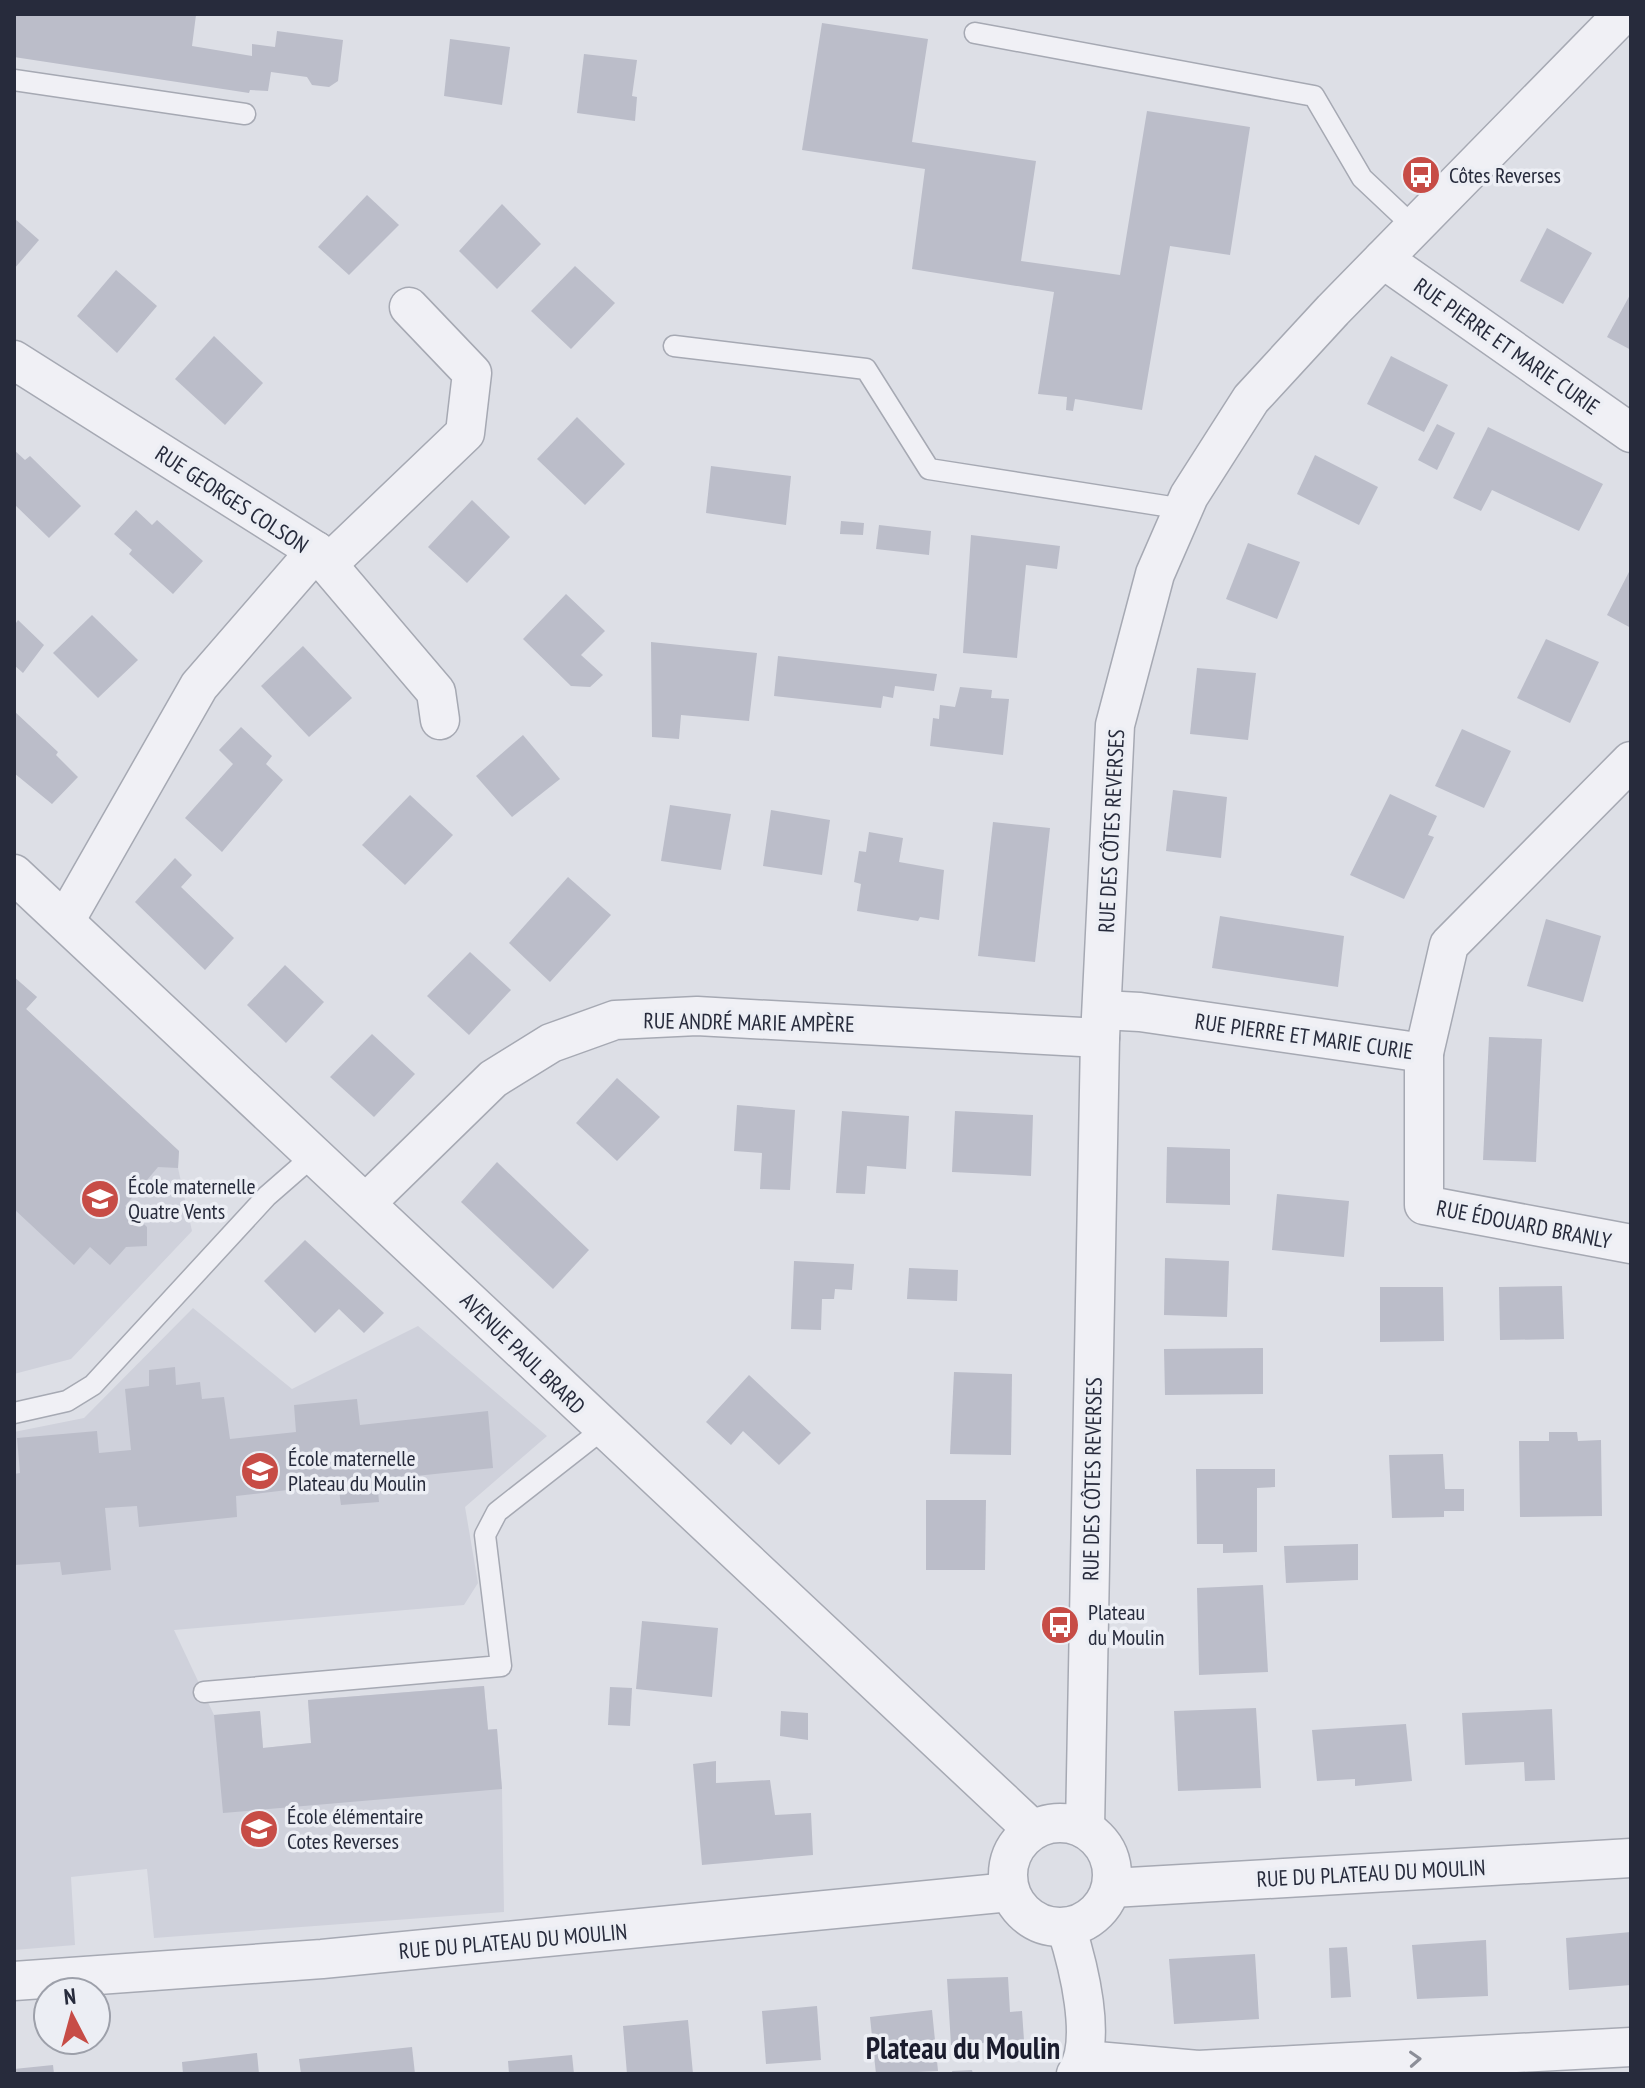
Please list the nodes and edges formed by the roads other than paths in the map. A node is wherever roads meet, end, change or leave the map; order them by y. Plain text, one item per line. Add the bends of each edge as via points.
1 (1623, 14) edge
2 (975, 33) dead end
3 (14, 80) edge
4 (245, 114) dead end
5 (1414, 227) junction
6 (1383, 259) junction
7 (409, 307) dead end
8 (674, 346) dead end
9 (14, 360) edge
10 (1631, 433) edge
11 (1184, 509) junction
12 (322, 558) junction
13 (440, 720) dead end
14 (1631, 761) edge
15 (14, 874) edge
16 (65, 921) junction
17 (1101, 1024) junction
18 (1424, 1053) junction
19 (314, 1155) junction
20 (367, 1202) junction
21 (1631, 1244) edge
22 (14, 1413) edge
23 (603, 1429) junction
24 (204, 1692) dead end
25 (1085, 1829) junction
26 (1033, 1830) junction
27 (1631, 1858) edge
28 (1112, 1888) junction
29 (1010, 1892) junction
30 (1066, 1927) junction
31 (14, 1981) edge
32 (1631, 2047) edge
33 (1080, 2067) edge

1 - 5 street, RUE DES CÔTES REVERSES
2 - 5 lane via 1314,96 1362,178
3 - 4 lane
5 - 6 street, RUE DES CÔTES REVERSES
6 - 10 street, RUE PIERRE ET MARIE CURIE
6 - 11 street, RUE DES CÔTES REVERSES via 1251,399
7 - 12 street via 472,373 465,433
8 - 11 lane via 866,369 929,469
9 - 12 street, RUE GEORGES COLSON
11 - 17 street, RUE DES CÔTES REVERSES via 1155,574 1115,725
12 - 13 street via 436,692
12 - 16 street, RUE GEORGES COLSON via 199,686
14 - 18 street, RUE PIERRE ET MARIE CURIE via 1449,945
15 - 16 street, AVENUE PAUL BRARD
16 - 19 street, AVENUE PAUL BRARD
17 - 18 street, RUE PIERRE ET MARIE CURIE
17 - 20 street, RUE ANDRÉ MARIE AMPÈRE via 697,1016 615,1020 551,1043 493,1079
17 - 25 street, RUE DES CÔTES REVERSES
18 - 21 street, RUE ÉDOUARD BRANLY via 1424,1205
19 - 20 street, AVENUE PAUL BRARD
19 - 22 lane via 267,1196 93,1385 67,1401
20 - 23 street, AVENUE PAUL BRARD
23 - 24 lane via 497,1512 485,1535 501,1666
23 - 26 street, AVENUE PAUL BRARD
25 - 26 street via 1068,1823
25 - 28 street via 1108,1854
26 - 29 street via 1011,1857
27 - 28 street, RUE DU PLATEAU DU MOULIN
28 - 30 street via 1095,1915
29 - 30 street via 1032,1920
29 - 31 street, RUE DU PLATEAU DU MOULIN via 322,1959
30 - 33 street via 1080,1971
33 -> 32 street via 1198,2070

